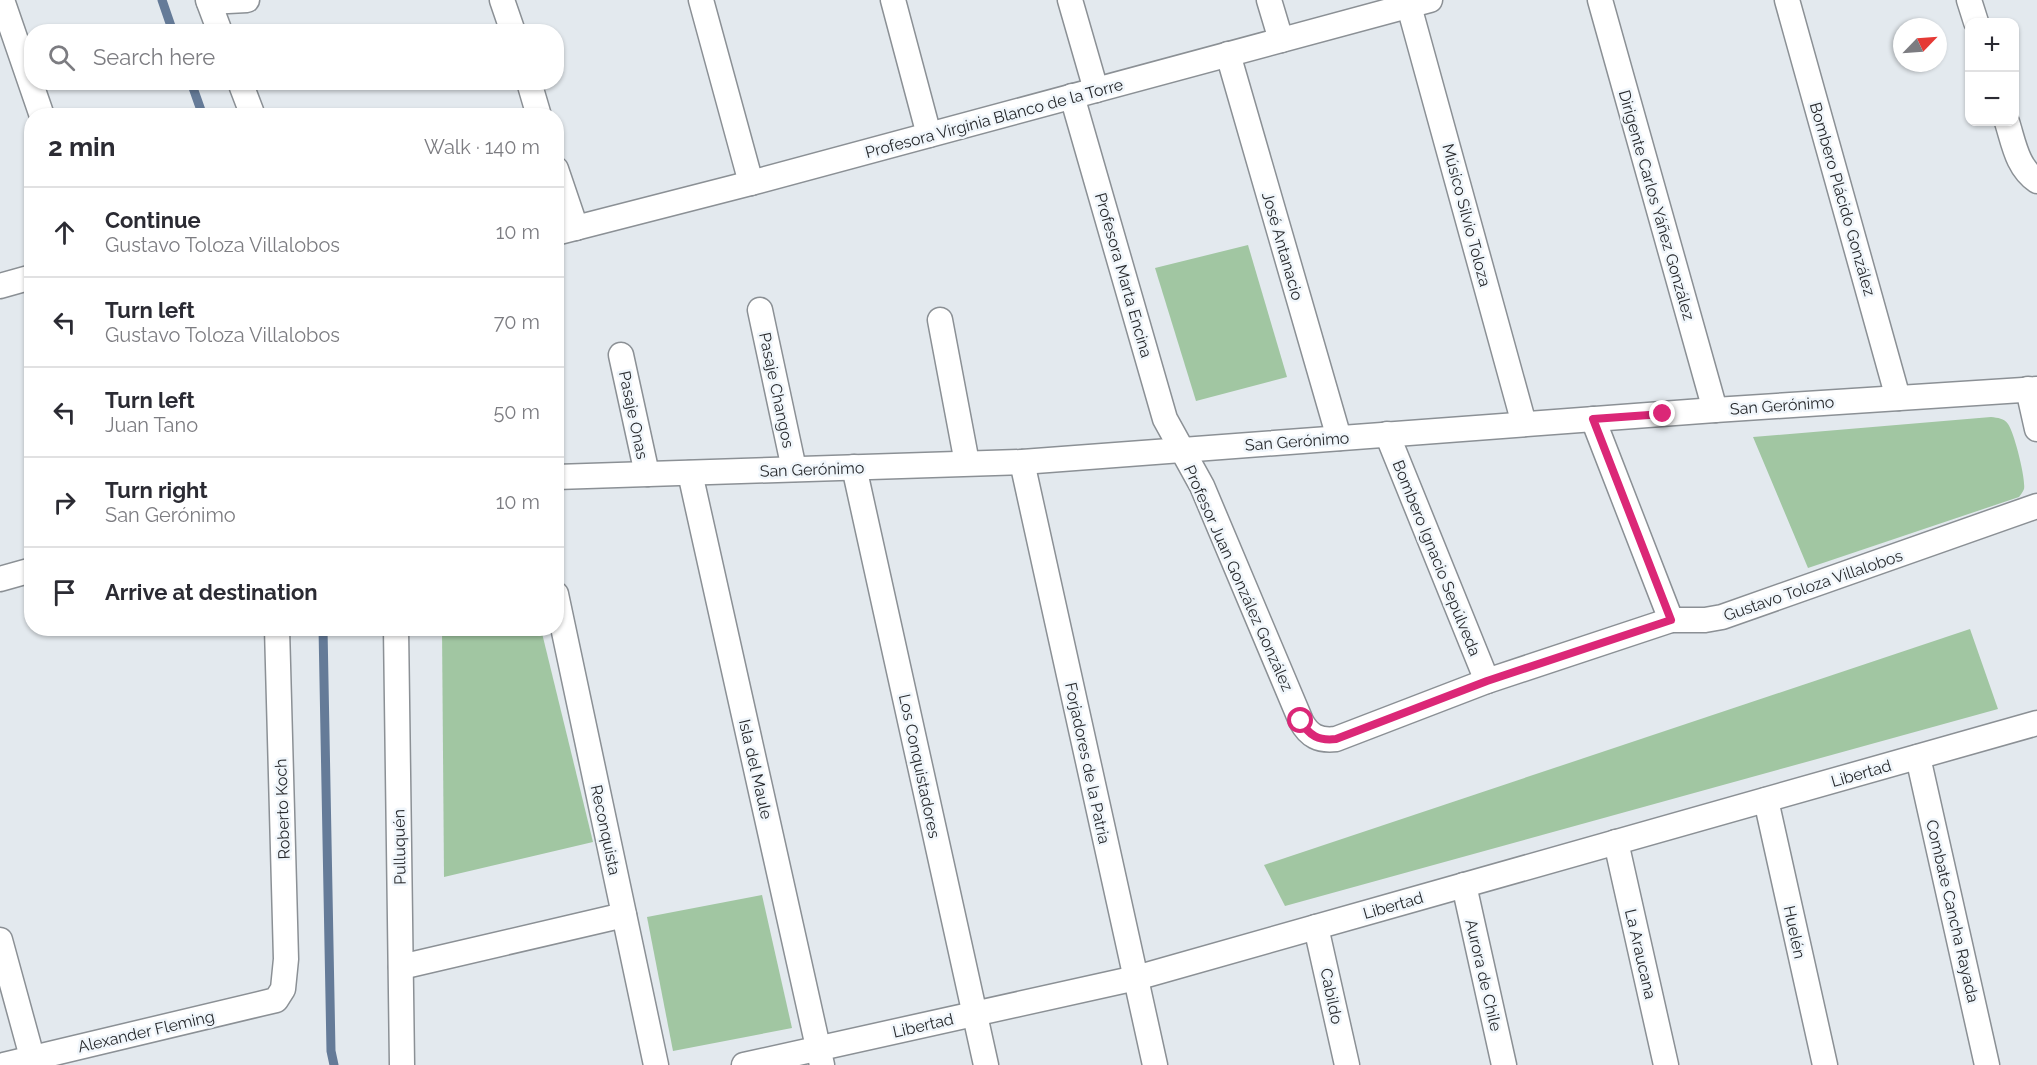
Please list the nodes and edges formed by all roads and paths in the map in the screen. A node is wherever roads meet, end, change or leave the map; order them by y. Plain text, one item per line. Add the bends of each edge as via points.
1 (2, 0) edge
2 (247, 0) edge
3 (502, 0) edge
4 (701, 0) edge
5 (892, 0) edge
6 (1070, 0) edge
7 (1269, 0) edge
8 (1600, 0) edge
9 (1787, 0) edge
10 (1969, 0) edge
11 (208, 1) edge
12 (1420, 3) edge
13 (1975, 18) edge
14 (217, 24) edge
15 (510, 24) edge
16 (1281, 40) junction
17 (1228, 54) junction
18 (24, 64) edge
19 (33, 90) edge
20 (243, 90) edge
21 (532, 90) edge
22 (1096, 90) junction
23 (1072, 96) junction
24 (39, 108) edge
25 (250, 108) edge
26 (537, 108) edge
27 (2008, 126) edge
28 (929, 135) junction
29 (2037, 181) edge
30 (751, 183) junction
31 (566, 231) edge
32 (24, 279) edge
33 (0, 286) edge
34 (760, 310) dead end
35 (940, 320) dead end
36 (621, 355) dead end
37 (2033, 389) edge
38 (1898, 398) junction
39 (1715, 410) junction
40 (1593, 419) junction
41 (1524, 424) junction
42 (2037, 429) edge
43 (1387, 434) junction
44 (1339, 438) junction
45 (1182, 450) junction
46 (1022, 462) junction
47 (967, 464) junction
48 (854, 467) junction
49 (794, 469) junction
50 (690, 472) junction
51 (647, 474) junction
52 (564, 477) edge
53 (2037, 506) edge
54 (24, 572) edge
55 (0, 579) edge
56 (1671, 620) junction
57 (564, 632) edge
58 (277, 636) edge
59 (396, 636) edge
60 (1487, 681) junction
61 (2037, 723) edge
62 (1314, 736) joint
63 (1918, 757) junction
64 (1766, 800) junction
65 (1616, 842) junction
66 (1464, 885) junction
67 (624, 915) junction
68 (1316, 927) junction
69 (0, 940) edge
70 (400, 967) junction
71 (1136, 978) junction
72 (283, 989) joint
73 (974, 1014) junction
74 (820, 1057) edge
75 (32, 1058) junction
76 (4, 1065) edge
77 (402, 1065) edge
78 (656, 1065) edge
79 (744, 1065) edge
80 (986, 1065) edge
81 (1155, 1065) edge
82 (1347, 1065) edge
83 (1504, 1065) edge
84 (1666, 1065) edge
85 (1825, 1065) edge
86 (1987, 1065) edge

1 - 18 street
2 - 11 street
3 - 15 street
4 - 30 street
5 - 28 street
6 - 22 street
7 - 16 street
8 - 39 street, Dirigente Carlos Yáñez González
9 - 38 street, Bombero Plácido González
10 - 13 street
11 - 14 street
12 - 16 street, Profesora Virginia Blanco de la Torre
12 - 41 street, Músico Silvio Toloza
16 - 17 street, Profesora Virginia Blanco de la Torre
17 - 22 street, Profesora Virginia Blanco de la Torre
17 - 44 street, José Antanacio
19 - 24 street
20 - 25 street
21 - 26 street
22 - 23 street, Profesora Virginia Blanco de la Torre
23 - 28 street, Profesora Virginia Blanco de la Torre
23 - 45 street, Profesora Marta Encina via 1165,419
27 - 29 street via 2021,165
28 - 30 street, Profesora Virginia Blanco de la Torre
30 - 31 street, Profesora Virginia Blanco de la Torre
32 - 33 street
34 - 49 street, Pasaje Changos
35 - 47 street
36 - 51 street, Pasaje Onas
37 - 38 street, San Gerónimo
37 - 42 street
38 - 39 street, San Gerónimo
39 - 40 street, San Gerónimo
40 - 41 street, San Gerónimo
40 - 56 street
41 - 43 street, San Gerónimo
43 - 44 street, San Gerónimo
43 - 60 street, Bombero Ignacio Sepúlveda
44 - 45 street, San Gerónimo
45 - 46 street, San Gerónimo
45 - 62 street, Profesor Juan González González via 1202,486 1301,721
46 - 47 street, San Gerónimo
46 - 71 street, Forjadores de la Patria
47 - 48 street, San Gerónimo
48 - 49 street, San Gerónimo
48 - 73 street, Los Conquistadores
49 - 50 street, San Gerónimo
50 - 51 street, San Gerónimo
50 - 74 street, Isla del Maule
51 - 52 street, San Gerónimo
53 - 56 street, Gustavo Toloza Villalobos via 1722,617
54 - 55 street
56 - 60 street, Gustavo Toloza Villalobos
57 - 67 street, Reconquista
58 - 72 street, Roberto Koch via 286,959
59 - 70 street, Pulluquén
60 - 62 street, Gustavo Toloza Villalobos via 1336,739 1321,740
61 - 63 street, Libertad
63 - 64 street, Libertad
63 - 86 street, Combate Cancha Rayada
64 - 65 street, Libertad
64 - 85 street, Huelén
65 - 66 street, Libertad
65 - 84 street, La Araucana
66 - 68 street, Libertad
66 - 83 street, Aurora de Chile
67 - 70 street
67 - 78 street, Reconquista
68 - 71 street, Libertad
68 - 82 street, Cabildo
69 - 75 street
70 - 77 street, Pulluquén
71 - 73 street, Libertad
71 - 81 street, Forjadores de la Patria
72 - 75 street, Alexander Fleming via 276,1000
73 - 74 street, Libertad
73 - 80 street, Los Conquistadores
74 - 79 street, Libertad
75 - 76 street, Alexander Fleming

